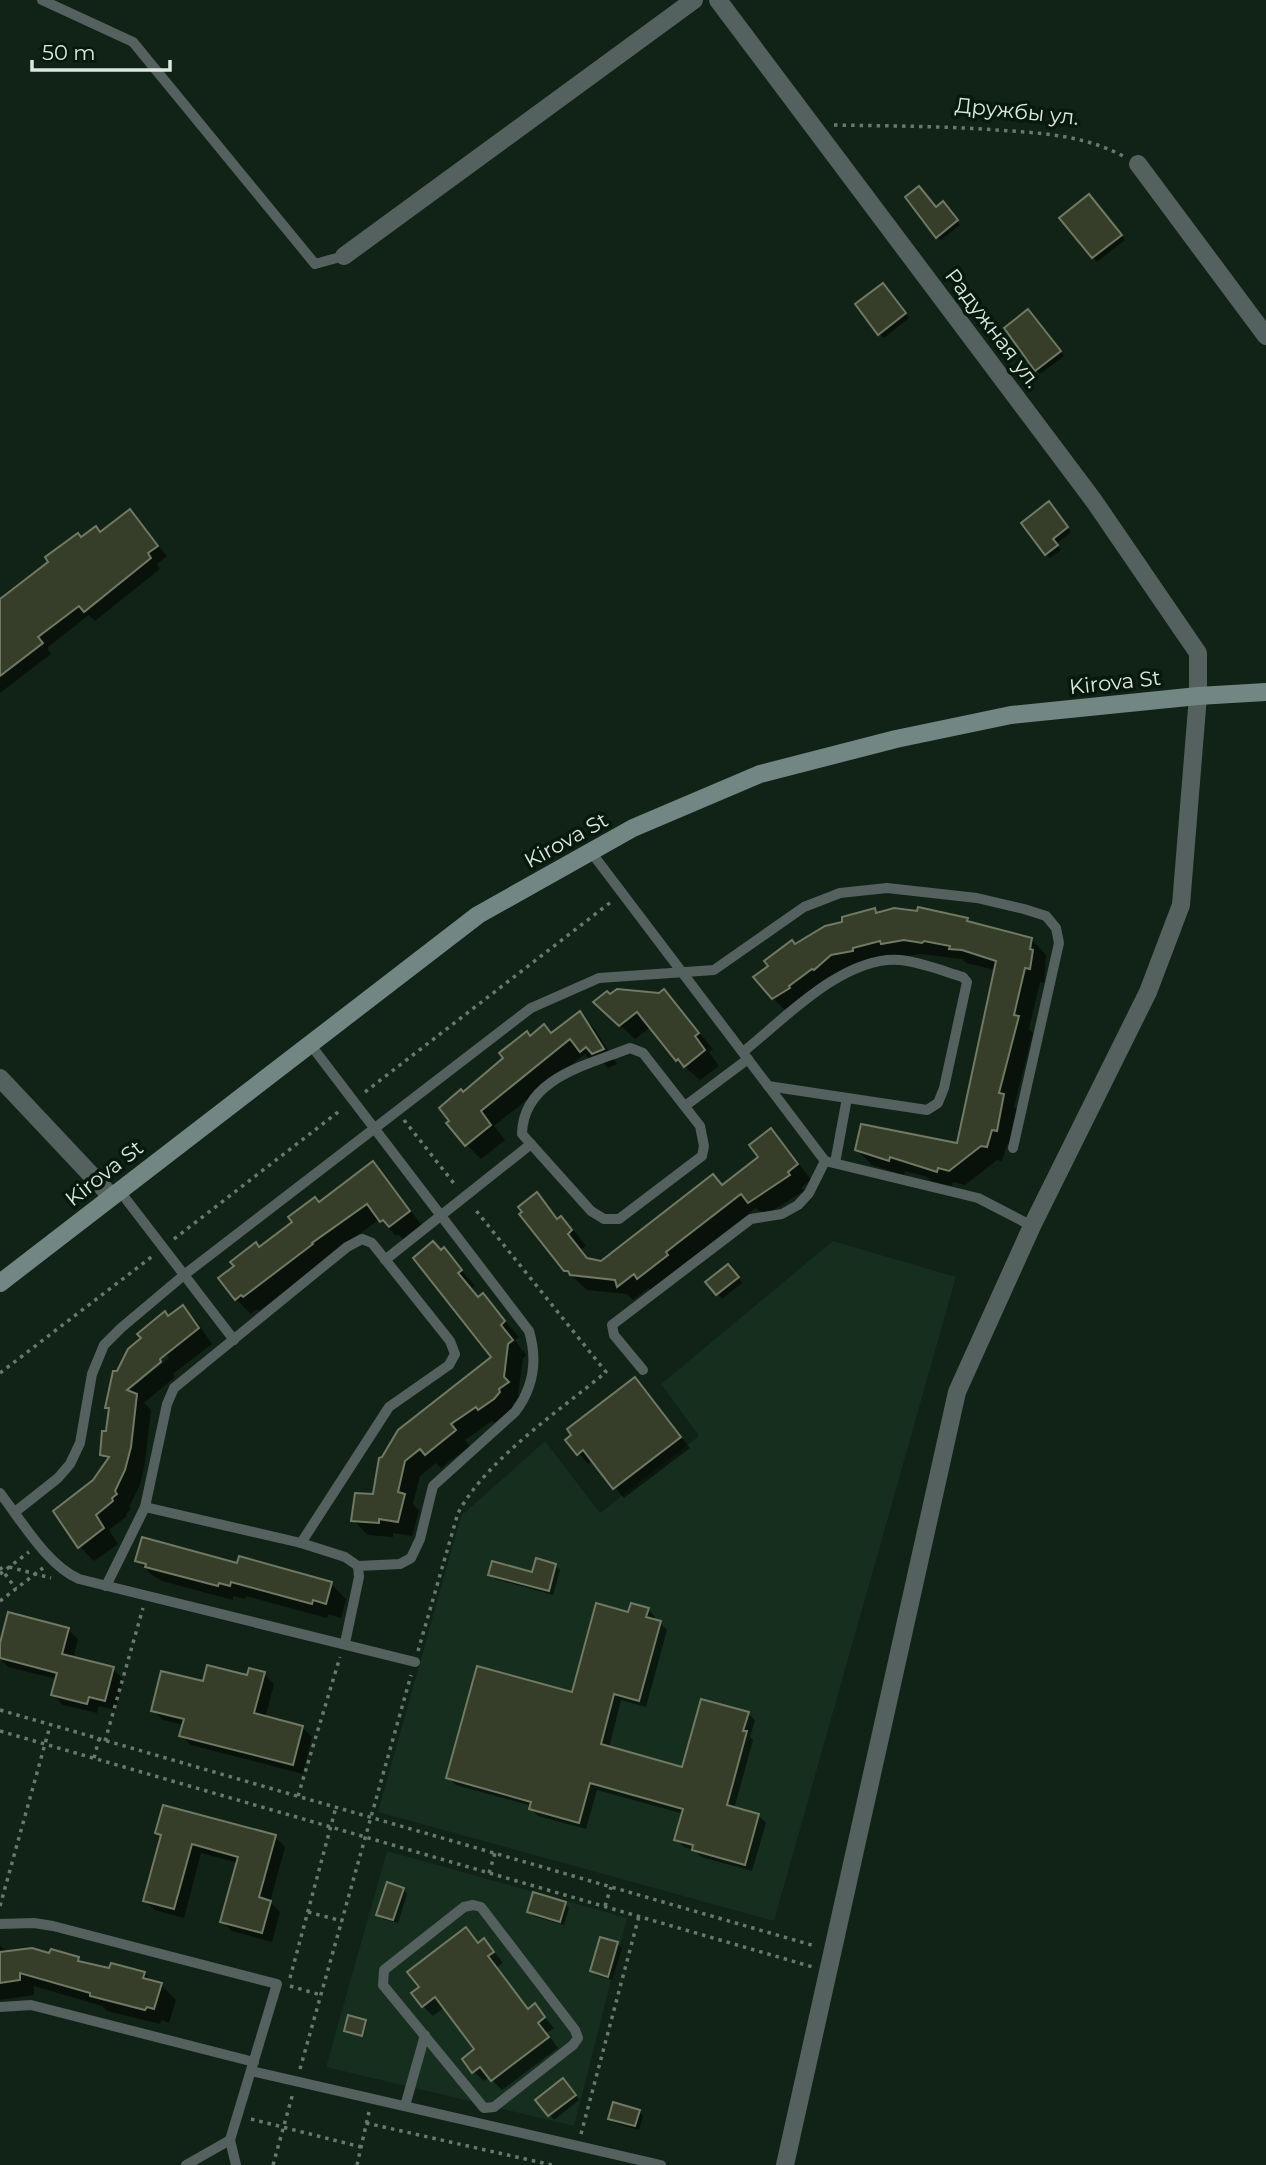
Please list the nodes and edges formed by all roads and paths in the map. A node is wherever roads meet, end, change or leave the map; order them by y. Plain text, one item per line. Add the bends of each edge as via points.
1 (42, 0) edge
2 (694, 0) edge
3 (718, 0) edge
4 (829, 125) dead end
5 (1138, 164) joint
6 (344, 256) joint
7 (1266, 336) edge
8 (1266, 692) edge
9 (1198, 696) junction
10 (591, 852) junction
11 (623, 894) junction
12 (683, 973) junction
13 (310, 1044) junction
14 (745, 1056) junction
15 (0, 1078) edge
16 (768, 1086) junction
17 (847, 1098) junction
18 (354, 1101) junction
19 (685, 1106) junction
20 (397, 1110) junction
21 (374, 1128) junction
22 (531, 1144) junction
23 (1013, 1148) dead end
24 (830, 1162) junction
25 (115, 1193) junction
26 (465, 1197) junction
27 (441, 1216) junction
28 (1032, 1226) junction
29 (163, 1247) junction
30 (385, 1260) junction
31 (184, 1275) junction
32 (2, 1280) edge
33 (234, 1340) junction
34 (643, 1370) dead end
35 (0, 1373) edge
36 (0, 1493) edge
37 (145, 1507) junction
38 (15, 1512) junction
39 (40, 1544) junction
40 (301, 1544) junction
41 (52, 1561) junction
42 (358, 1566) junction
43 (0, 1567) edge
44 (2, 1573) edge
45 (106, 1586) junction
46 (16, 1589) junction
47 (0, 1601) edge
48 (145, 1602) dead end
49 (343, 1648) junction
50 (415, 1662) junction
51 (0, 1710) edge
52 (50, 1725) junction
53 (0, 1731) edge
54 (99, 1739) junction
55 (105, 1741) junction
56 (45, 1744) junction
57 (94, 1758) junction
58 (298, 1796) junction
59 (336, 1807) junction
60 (372, 1818) junction
61 (331, 1827) junction
62 (366, 1837) junction
63 (495, 1853) junction
64 (489, 1873) junction
65 (611, 1886) junction
66 (0, 1906) edge
67 (605, 1906) junction
68 (308, 1912) junction
69 (639, 1916) junction
70 (342, 1921) junction
71 (0, 1924) edge
72 (832, 1951) junction
73 (828, 1971) junction
74 (321, 1995) junction
75 (0, 2007) edge
76 (425, 2035) junction
77 (252, 2066) junction
78 (292, 2069) dead end
79 (297, 2081) junction
80 (372, 2098) junction
81 (404, 2106) junction
82 (484, 2108) junction
83 (238, 2116) junction
84 (366, 2123) junction
85 (481, 2124) junction
86 (284, 2127) junction
87 (230, 2140) junction
88 (578, 2146) junction
89 (361, 2147) junction
90 (186, 2165) edge
91 (236, 2165) edge
92 (273, 2165) edge
93 (357, 2165) edge
94 (552, 2165) edge
95 (661, 2165) edge
96 (785, 2165) edge

1 - 6 lane via 133,42 315,264
2 - 6 street
3 - 9 street, Радужная ул. via 1094,501 1198,653
4 - 5 path, Дружбы ул. via 1052,134 1103,145
5 - 7 street
8 - 9 main road, Kirova St
9 - 10 main road, Kirova St via 1011,715 895,739 760,774 633,828
9 - 28 street, Радужная ул. via 1181,905 1148,992
10 - 11 lane
10 - 13 main road, Kirova St via 478,915
11 - 12 lane
11 - 18 path
12 - 14 lane
12 - 20 lane via 599,978 531,1008
12 - 23 lane via 714,970 804,908 840,893 887,888 977,898 1046,916 1056,928 1059,943
13 - 18 lane
13 - 25 main road, Kirova St
14 - 16 lane
14 - 17 lane via 832,982 871,962 900,960 963,977 967,982 938,1103 927,1110
14 - 19 lane
15 - 25 street
16 - 17 lane
16 - 24 lane
17 - 24 lane
18 - 21 lane
18 - 29 path
19 - 22 lane via 643,1053 630,1048 552,1080 533,1096 522,1123 522,1134
19 - 22 lane via 700,1126 702,1156 618,1219 604,1219 591,1212
20 - 21 lane
20 - 26 path
21 - 27 lane
21 - 31 lane
22 - 26 lane
24 - 28 lane via 978,1198
24 - 34 lane via 798,1205 782,1214 751,1219 612,1325 614,1335
25 - 29 lane
25 - 32 main road, Kirova St
26 - 27 lane
26 - 50 path via 606,1372 500,1460 466,1498
27 - 30 lane
27 - 42 lane via 529,1331 535,1365 525,1399 515,1412 433,1486 421,1539 411,1558 400,1564
28 - 72 street, Радужная ул. via 957,1392
29 - 31 lane
29 - 35 path
30 - 33 lane via 372,1243 362,1239
30 - 40 lane via 450,1341 455,1354 449,1365 389,1407
31 - 33 lane
31 - 38 lane via 104,1345 92,1374 80,1443 70,1464
33 - 37 lane via 174,1388
36 - 38 lane
37 - 40 lane
37 - 45 lane
38 - 39 lane
39 - 41 lane
39 - 44 path
40 - 42 lane via 345,1557
41 - 45 lane via 66,1573
41 - 46 path
42 - 49 lane
43 - 44 path
44 - 46 path
45 - 49 lane
46 - 47 path
48 - 55 path
49 - 50 lane
49 - 58 path
50 - 60 path
51 - 52 path
52 - 54 path
52 - 56 path
53 - 56 path
54 - 55 path
54 - 57 path
55 - 58 path
56 - 57 path
56 - 66 path
57 - 61 path
58 - 59 path
59 - 60 path
59 - 61 path
60 - 62 path
60 - 63 path
61 - 62 path
61 - 68 path
62 - 64 path
62 - 70 path
63 - 64 path
63 - 65 path
64 - 67 path
65 - 67 path
65 - 72 path
67 - 69 path
68 - 70 path
68 - 74 path via 288,1986
69 - 73 path
69 - 88 path
70 - 74 path
71 - 77 lane via 53,1926 277,1984
72 - 73 street, Радужная ул.
73 - 96 street, Радужная ул.
74 - 78 path via 300,2071
75 - 77 lane via 31,2006
76 - 81 lane
76 - 82 lane
76 - 82 lane via 383,1985 384,1970 464,1907 481,1908 578,2038 494,2107
77 - 79 lane
77 - 83 lane
79 - 80 lane
79 - 86 path
80 - 81 lane
80 - 84 path
81 - 85 lane
82 - 85 lane
83 - 86 path
83 - 87 lane
84 - 89 path
84 - 94 path
85 - 88 lane
86 - 89 path
86 - 92 path
87 - 90 lane
87 - 91 lane
88 - 95 lane
89 - 93 path

